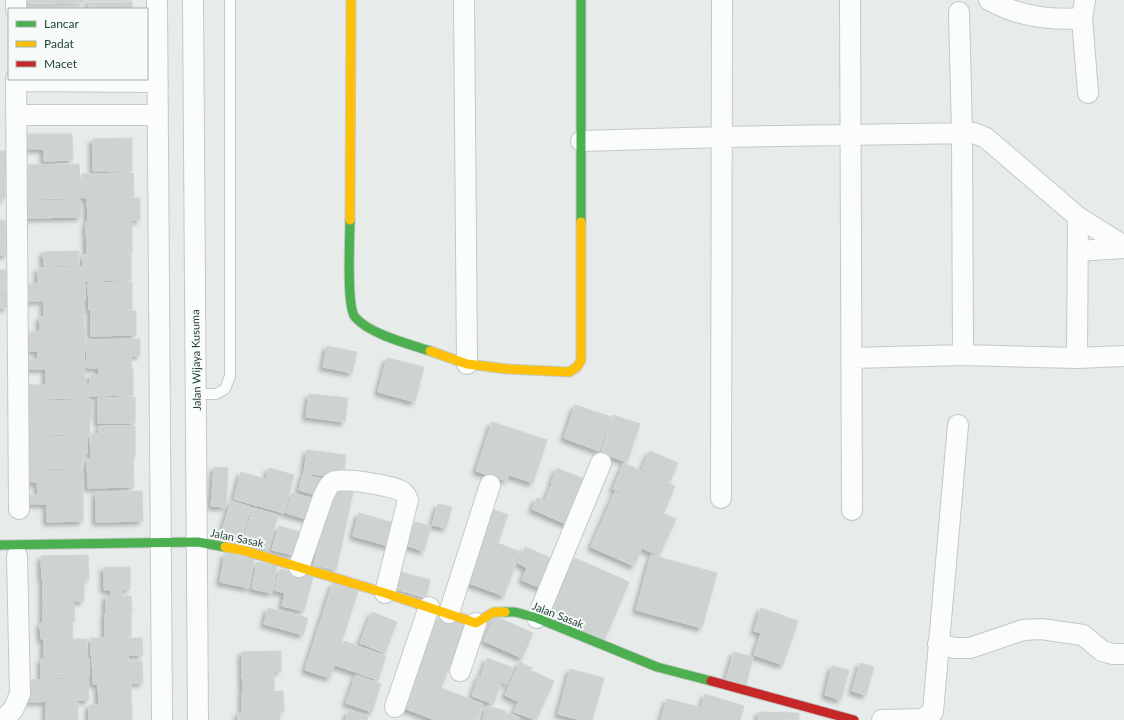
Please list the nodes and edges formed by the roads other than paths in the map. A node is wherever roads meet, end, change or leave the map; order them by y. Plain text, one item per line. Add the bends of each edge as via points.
1 (157, 0) edge
2 (192, 0) edge
3 (230, 0) edge
4 (351, 0) edge
5 (464, 0) edge
6 (581, 0) edge
7 (722, 0) edge
8 (850, 0) edge
9 (989, 0) edge
10 (1084, 9) edge
11 (959, 12) dead end
12 (16, 80) edge
13 (158, 82) junction
14 (1088, 93) dead end
15 (16, 115) junction
16 (158, 115) junction
17 (962, 132) junction
18 (852, 134) junction
19 (722, 137) junction
20 (581, 141) junction
21 (1078, 216) junction
22 (1124, 247) edge
23 (1078, 251) junction
24 (964, 355) junction
25 (1124, 356) edge
26 (853, 358) junction
27 (1077, 358) junction
28 (467, 364) junction
29 (196, 394) junction
30 (958, 425) dead end
31 (602, 463) dead end
32 (490, 485) dead end
33 (721, 498) dead end
34 (19, 509) dead end
35 (852, 510) dead end
36 (198, 542) junction
37 (161, 543) junction
38 (0, 545) edge
39 (17, 556) dead end
40 (299, 567) junction
41 (385, 593) junction
42 (429, 607) junction
43 (449, 614) junction
44 (537, 618) junction
45 (475, 628) junction
46 (938, 644) junction
47 (1124, 654) edge
48 (460, 671) dead end
49 (395, 707) dead end
50 (3, 720) edge
51 (162, 720) edge
52 (198, 720) edge
53 (854, 720) edge
54 (882, 720) edge

1 - 13 street
2 - 29 street, Jalan Wijaya Kusuma
3 - 29 lane via 230,376 225,389 216,394
4 - 28 street via 350,296 354,316 380,334
5 - 28 street
6 - 20 street
7 - 19 street
8 - 18 street
9 - 10 street via 1008,10 1030,16
10 - 14 street
11 - 17 street
12 - 13 street
12 - 15 street
13 - 16 street
15 - 16 street
15 - 34 street
16 - 37 street
17 - 18 street
17 - 21 street via 986,138
17 - 24 street
18 - 19 street
18 - 26 street
19 - 20 street
19 - 33 street
20 - 28 street via 581,360 577,367 569,372
21 - 22 street
21 - 23 street
22 - 23 street
23 - 27 street
24 - 26 street
24 - 27 street
25 - 27 street
26 - 35 street
29 - 36 street, Jalan Wijaya Kusuma
30 - 46 street
31 - 44 street
32 - 43 street
36 - 37 street, Jalan Sasak
36 - 40 street, Jalan Sasak via 242,550
36 - 52 street, Jalan Wijaya Kusuma
37 - 38 street, Jalan Sasak
37 - 51 street
39 - 50 street via 20,694 13,710
40 - 41 street, Jalan Sasak
40 - 41 street via 328,486 334,481 345,480 394,488 404,492 408,500
41 - 42 street, Jalan Sasak
42 - 43 street, Jalan Sasak
42 - 49 street
43 - 45 street, Jalan Sasak
44 - 45 street, Jalan Sasak via 515,612 494,612
44 - 53 street, Jalan Sasak via 657,667
45 - 48 street
46 - 47 street via 970,648 1023,630 1042,629 1083,636 1102,651
46 - 54 street via 933,712 922,719

